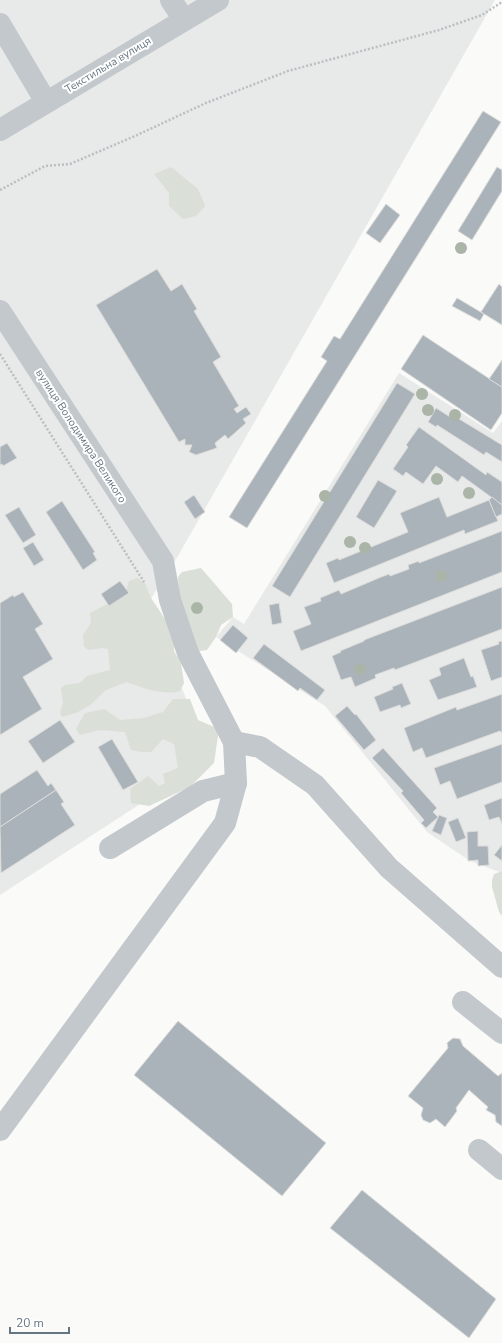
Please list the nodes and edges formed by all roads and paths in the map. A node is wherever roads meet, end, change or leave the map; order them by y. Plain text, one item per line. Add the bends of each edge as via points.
1 (171, 0) edge
2 (218, 0) edge
3 (502, 2) edge
4 (184, 20) junction
5 (0, 24) edge
6 (46, 102) junction
7 (0, 130) edge
8 (0, 190) edge
9 (0, 311) edge
10 (0, 354) edge
11 (147, 586) dead end
12 (234, 742) junction
13 (236, 783) junction
14 (110, 848) dead end
15 (502, 967) edge
16 (463, 1002) dead end
17 (502, 1033) edge
18 (0, 1130) edge
19 (479, 1150) dead end
20 (502, 1169) edge

1 - 4 street
2 - 4 street, Текстильна вулиця
3 - 8 path via 482,15 439,30 288,71 206,103 70,164 45,166
4 - 6 street, Текстильна вулиця
5 - 6 street
6 - 7 street, Текстильна вулиця
9 - 12 street, вулиця Володимира Великого via 163,561 170,600 188,653
10 - 11 path
12 - 13 street
12 - 15 street via 260,747 315,785 389,868
13 - 14 street via 203,790
13 - 18 street via 225,823
16 - 17 street
19 - 20 street

